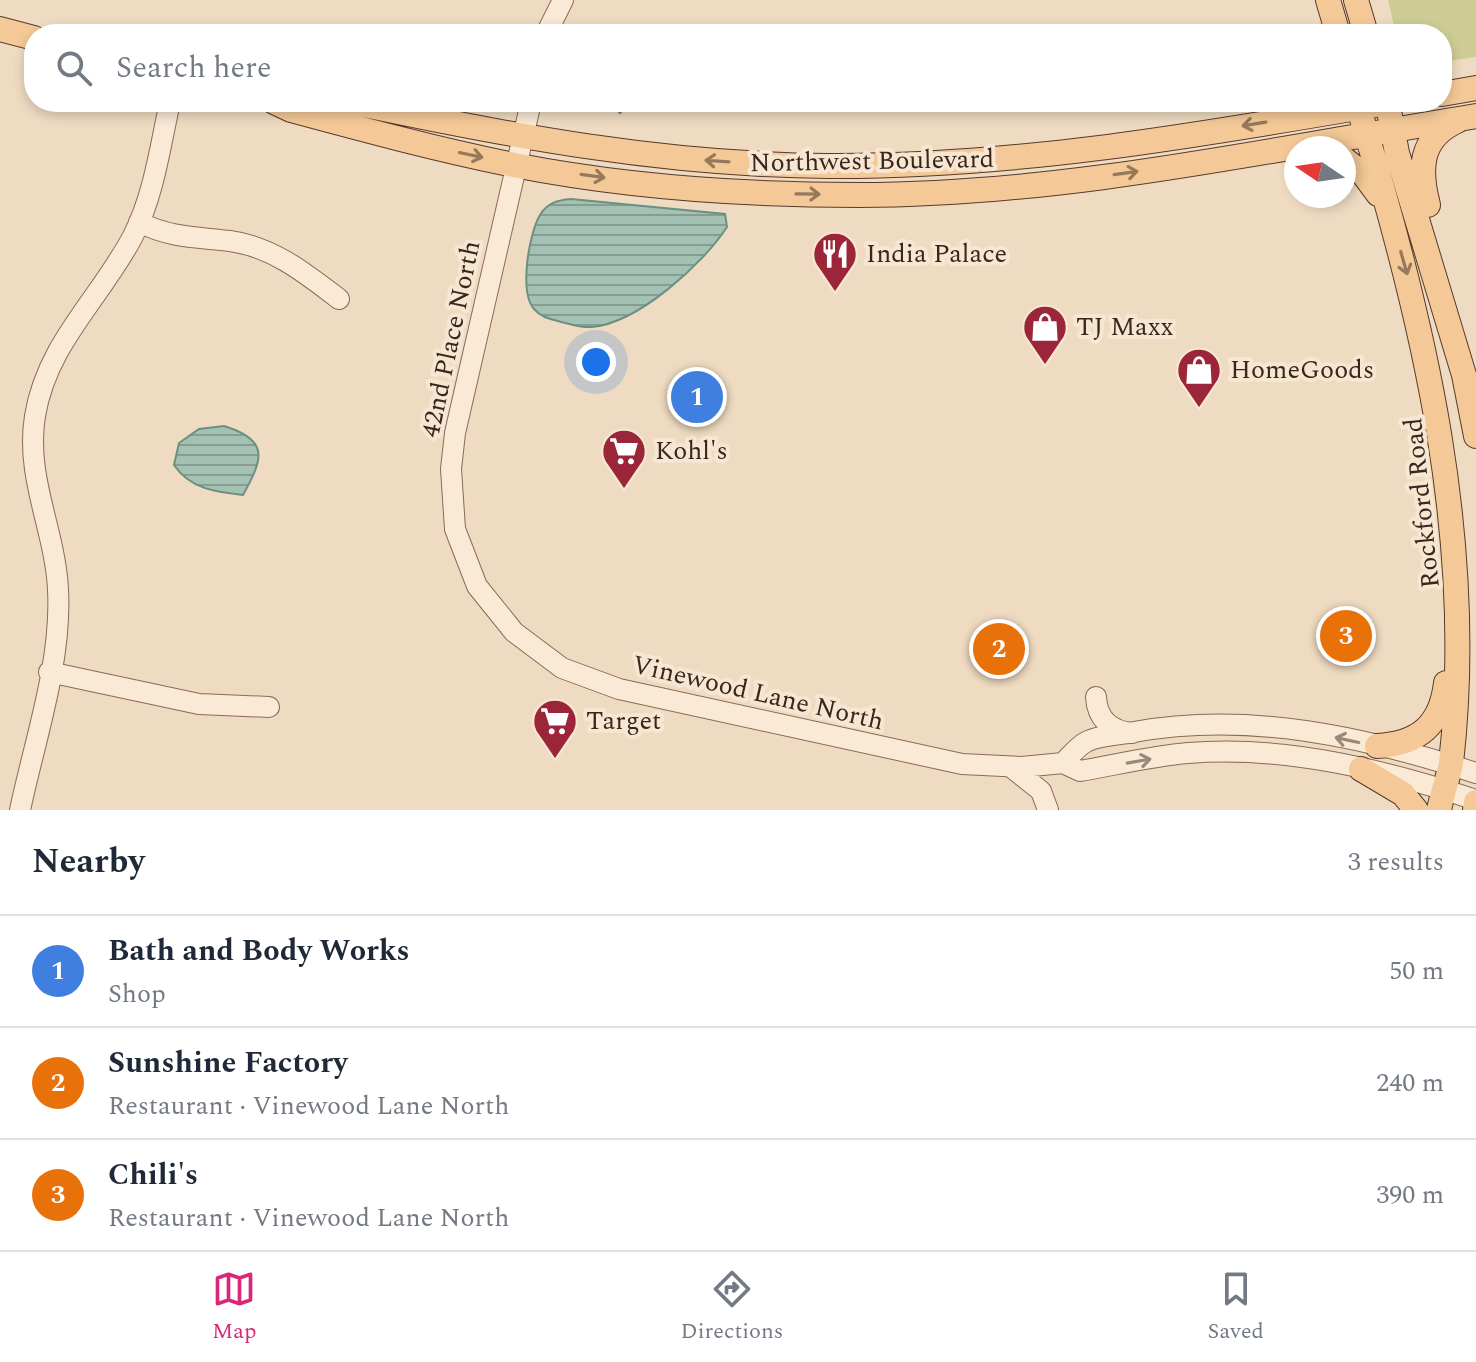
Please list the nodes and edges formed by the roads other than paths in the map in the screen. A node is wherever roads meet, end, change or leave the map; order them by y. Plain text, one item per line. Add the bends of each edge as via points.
1 (563, 0) edge
2 (1316, 0) edge
3 (1328, 0) edge
4 (551, 24) edge
5 (1322, 24) edge
6 (1335, 24) edge
7 (0, 29) edge
8 (24, 35) edge
9 (168, 112) edge
10 (298, 112) edge
11 (399, 112) edge
12 (529, 112) edge
13 (1298, 112) edge
14 (1322, 112) edge
15 (1360, 112) edge
16 (1390, 112) edge
17 (1471, 117) edge
18 (1287, 119) junction
19 (1394, 130) junction
20 (1367, 134) junction
21 (1356, 136) edge
22 (523, 138) junction
23 (1284, 149) edge
24 (516, 165) junction
25 (1356, 171) edge
26 (1392, 221) junction
27 (139, 222) junction
28 (1441, 296) junction
29 (339, 299) dead end
30 (1476, 436) edge
31 (477, 586) joint
32 (1463, 616) junction
33 (49, 672) junction
34 (1096, 697) dead end
35 (269, 707) dead end
36 (1132, 733) junction
37 (1377, 746) junction
38 (1063, 763) junction
39 (1450, 765) junction
40 (1011, 767) junction
41 (1361, 769) junction
42 (1476, 773) edge
43 (1442, 800) edge
44 (1476, 801) edge
45 (20, 810) edge
46 (1048, 810) edge
47 (1416, 810) edge
48 (1475, 810) edge

1 - 4 street
2 - 5 main road
3 - 6 main road
7 - 8 main road
9 - 27 street
10 -> 24 main road, Northwest Boulevard
11 - 22 main road, Northwest Boulevard
12 - 22 street, 42nd Place North
13 - 18 main road
14 - 18 main road, Northwest Boulevard
15 - 20 main road, Rockford Road
16 - 19 main road
17 - 19 main road, Northwest Boulevard
17 - 28 main road via 1435,137 1420,175 1446,274
18 -> 22 main road, Northwest Boulevard via 1078,152 892,166 702,160
19 - 20 main road, Northwest Boulevard
19 - 28 main road
20 - 21 main road, Northwest Boulevard
20 - 26 main road, Rockford Road
22 - 24 street, 42nd Place North
24 -> 23 main road, Northwest Boulevard via 673,186 858,195 1048,184
24 - 31 street, 42nd Place North via 451,469 455,529
25 - 26 main road via 1373,187
26 -> 32 main road, Rockford Road via 1444,425 1456,499
27 - 29 street via 180,238 231,241 278,256
27 - 33 street via 56,350 34,417 36,486 58,587
28 - 30 main road
31 - 40 street, Vinewood Lane North via 536,652 589,679 935,758
32 - 37 main road via 1451,639 1443,705 1435,722 1412,740
32 - 39 main road, Rockford Road
33 - 35 street via 199,704
33 - 45 street
34 - 36 street via 1105,722
37 -> 36 street via 1252,724
36 - 38 street via 1086,742
37 - 39 street
38 - 40 street, Vinewood Lane North
38 -> 41 street, Vinewood Lane North via 1080,771 1188,753 1279,754
39 - 42 street
39 - 43 main road, Rockford Road
40 - 46 street via 1041,791
41 - 43 street, Vinewood Lane North
41 - 47 main road via 1403,794
43 - 44 street, Vinewood Lane North
44 - 48 main road

